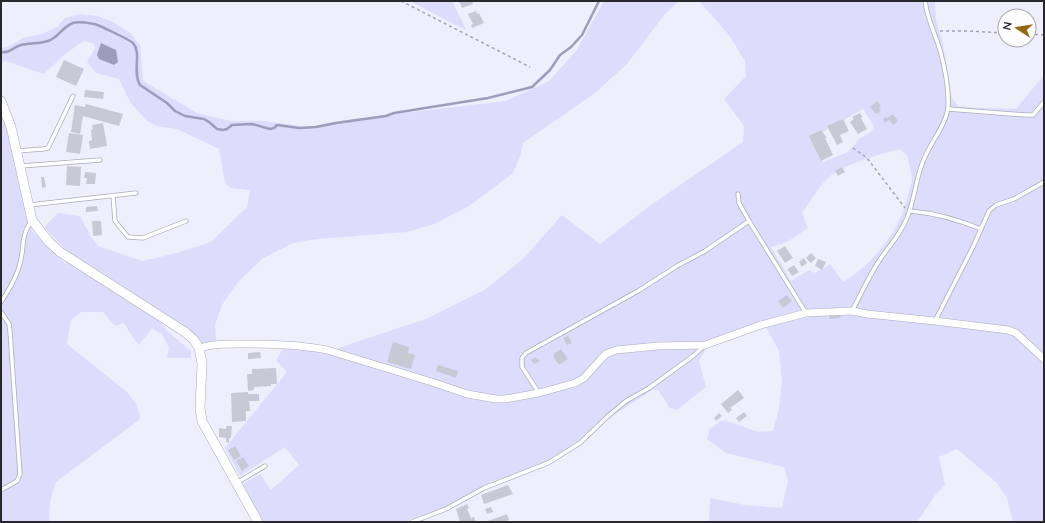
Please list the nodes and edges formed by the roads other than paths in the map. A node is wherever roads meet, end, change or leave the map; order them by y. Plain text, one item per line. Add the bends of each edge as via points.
1 (926, 1) edge
2 (73, 96) dead end
3 (1, 101) edge
4 (1044, 102) edge
5 (948, 109) junction
6 (16, 151) junction
7 (100, 160) dead end
8 (20, 166) junction
9 (1044, 182) edge
10 (136, 194) dead end
11 (738, 194) dead end
12 (113, 196) junction
13 (28, 205) junction
14 (909, 212) junction
15 (32, 220) junction
16 (186, 221) dead end
17 (749, 221) junction
18 (980, 228) junction
19 (1, 302) edge
20 (852, 311) junction
21 (1, 312) edge
22 (806, 313) junction
23 (935, 321) junction
24 (705, 345) junction
25 (199, 348) junction
26 (1044, 359) edge
27 (539, 393) junction
28 (265, 466) dead end
29 (237, 483) junction
30 (1, 490) edge
31 (258, 522) edge
32 (412, 522) edge

1 - 5 lane via 929,20 945,71
2 - 6 lane via 48,148
3 - 6 street via 11,127
4 - 5 lane via 1033,115
5 - 14 lane via 916,178
6 - 8 street
7 - 8 lane
8 - 13 street
9 - 18 lane via 1014,199 996,205 989,211
10 - 12 lane
11 - 17 lane via 739,204
12 - 13 lane
12 - 16 lane via 115,221 128,237 144,238
13 - 15 street
14 - 18 lane via 922,212
14 - 20 lane via 897,238 881,258
15 - 19 lane via 25,231 16,276
15 - 25 street via 60,252 185,332
17 - 22 lane
17 - 27 lane via 638,291 526,353 522,358 522,367
18 - 23 lane
20 - 22 street
20 - 23 street
21 - 30 lane via 9,324 10,332 20,474 17,481
22 - 24 street via 761,325
23 - 26 street via 1008,330
24 - 27 street via 616,350 601,358 584,378
24 - 32 lane via 649,388 626,401 580,443 548,463 484,488 446,510
25 - 27 street via 218,344 295,344 327,350 468,394 496,400
25 - 29 street via 202,363 202,420
28 - 29 lane
29 - 31 street

